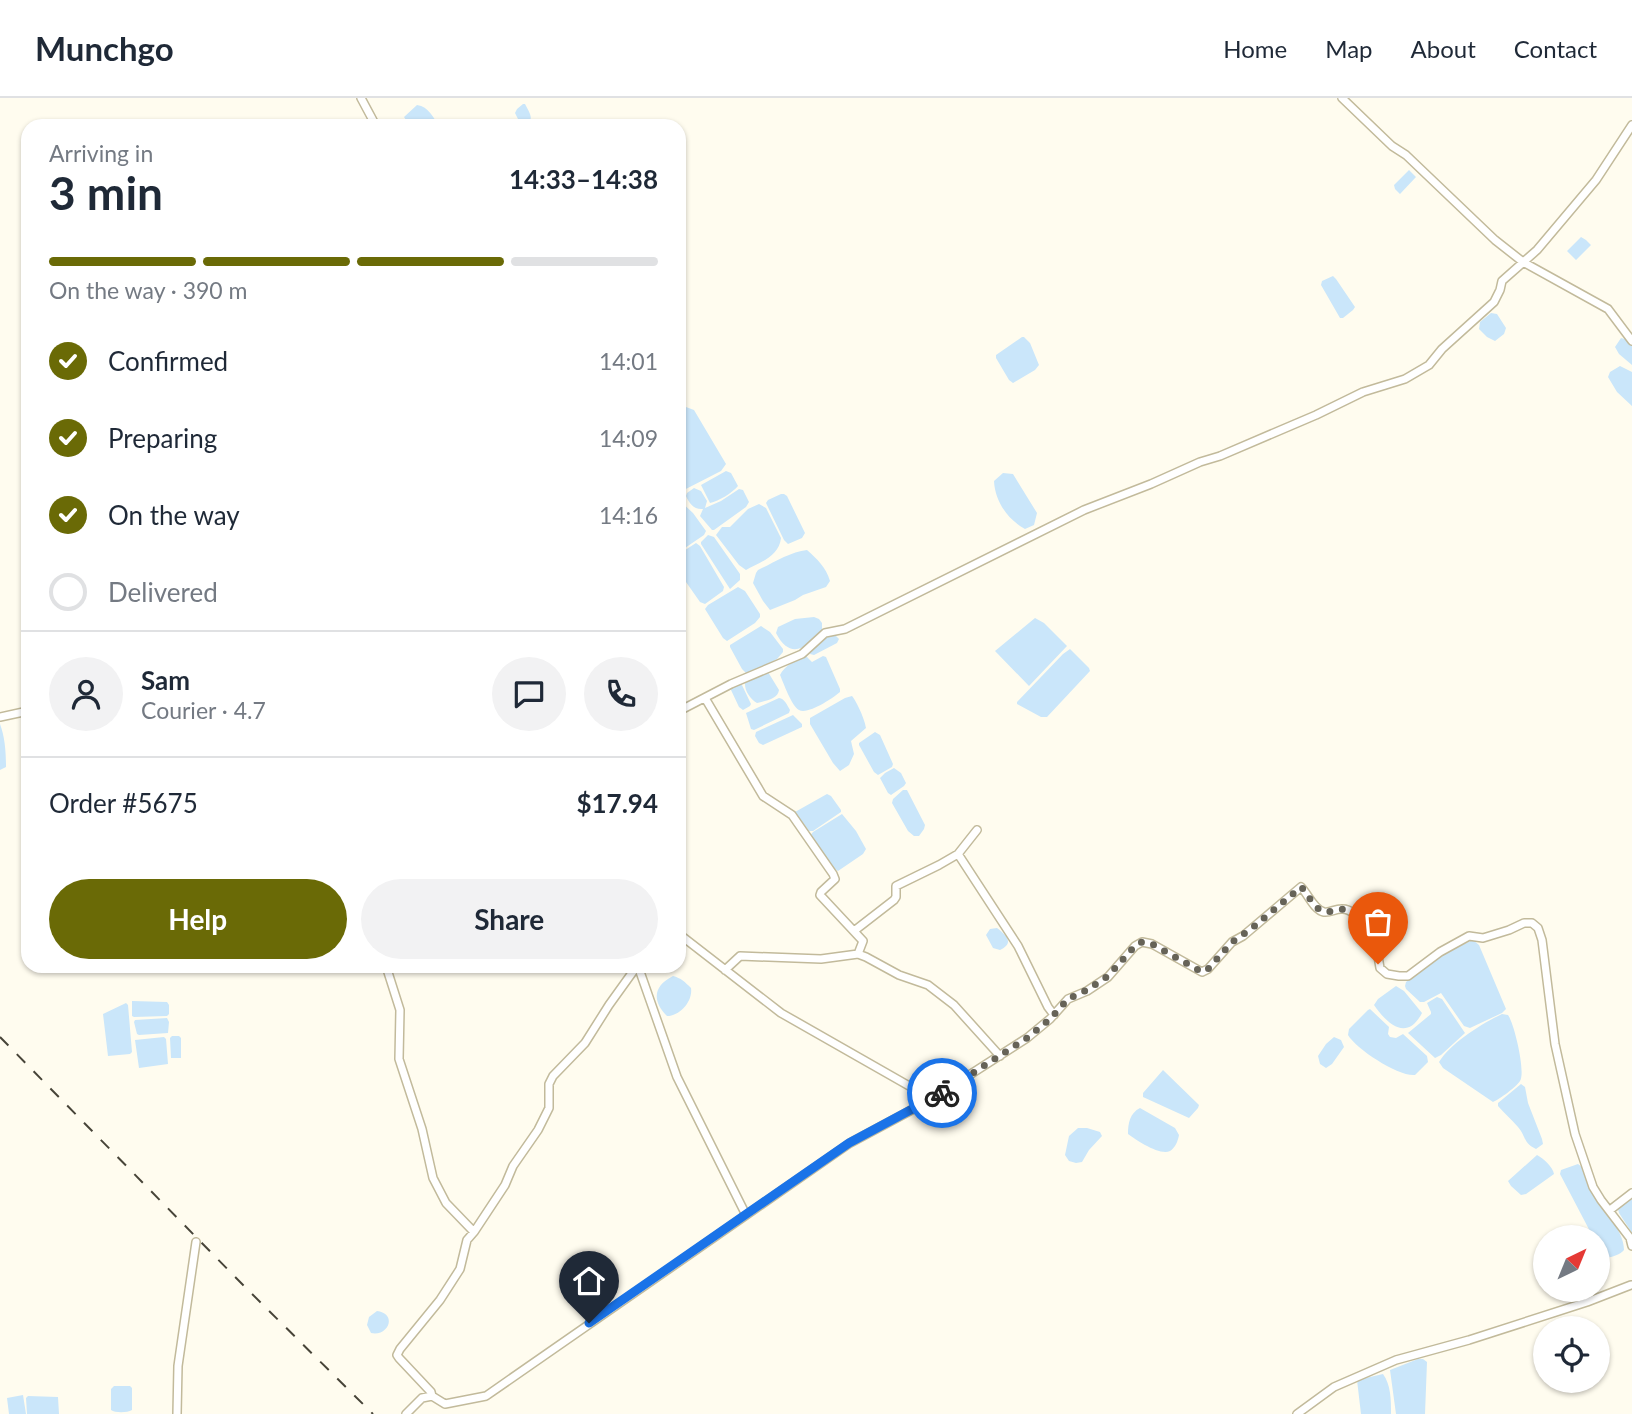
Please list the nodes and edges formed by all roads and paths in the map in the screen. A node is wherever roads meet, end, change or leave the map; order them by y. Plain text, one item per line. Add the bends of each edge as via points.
1 (361, 98) edge
2 (1342, 98) edge
3 (372, 119) edge
4 (1632, 125) edge
5 (1523, 262) junction
6 (1632, 341) edge
7 (705, 698) junction
8 (686, 707) edge
9 (21, 712) edge
10 (0, 717) edge
11 (977, 830) dead end
12 (958, 853) junction
13 (854, 931) junction
14 (686, 940) edge
15 (858, 954) junction
16 (724, 970) junction
17 (388, 973) edge
18 (632, 973) edge
19 (640, 973) edge
20 (1054, 1015) junction
21 (1000, 1056) junction
22 (932, 1099) junction
23 (1632, 1193) edge
24 (1610, 1210) junction
25 (746, 1214) junction
26 (474, 1232) junction
27 (196, 1242) dead end
28 (1632, 1246) edge
29 (1632, 1277) edge
30 (1632, 1285) edge
31 (432, 1396) junction
32 (177, 1414) edge
33 (406, 1414) edge
34 (1298, 1414) edge

1 - 3 street
2 - 5 street
4 - 5 street via 1596,180
5 - 6 street via 1608,309
5 - 7 street via 1502,281 1494,302 1429,365 1405,379 1363,392 1084,510 845,629 825,633 802,654
7 - 8 street
7 - 13 street via 763,796 792,815 833,874 835,879 820,895
9 - 10 street
11 - 12 street
12 - 13 street via 897,886 894,900
12 - 20 street via 1018,946
13 - 15 street via 863,941
14 - 16 street
15 - 16 street via 821,959 740,956
15 - 21 street via 928,985 954,1005
16 - 22 street via 781,1013
17 - 26 street via 400,1010 398,1059 433,1178 446,1203
18 - 26 street via 585,1043 553,1076 549,1108 538,1130
19 - 25 street via 677,1077
20 - 21 street
20 - 24 street via 1068,999 1108,976 1142,942 1202,972 1208,969 1232,942 1301,887 1326,913 1342,909 1357,916 1367,929 1380,968 1399,976 1408,976 1469,936 1483,937 1532,923 1540,933 1555,1044 1575,1134 1593,1186
21 - 22 street
22 - 25 street via 849,1143
23 - 24 street
24 - 28 street
25 - 31 street via 486,1396 445,1404
26 - 31 street via 467,1240 460,1269 397,1355
27 - 32 street via 178,1366
29 - 30 street
30 - 34 street via 1396,1360 1334,1387
31 - 33 street via 422,1398

